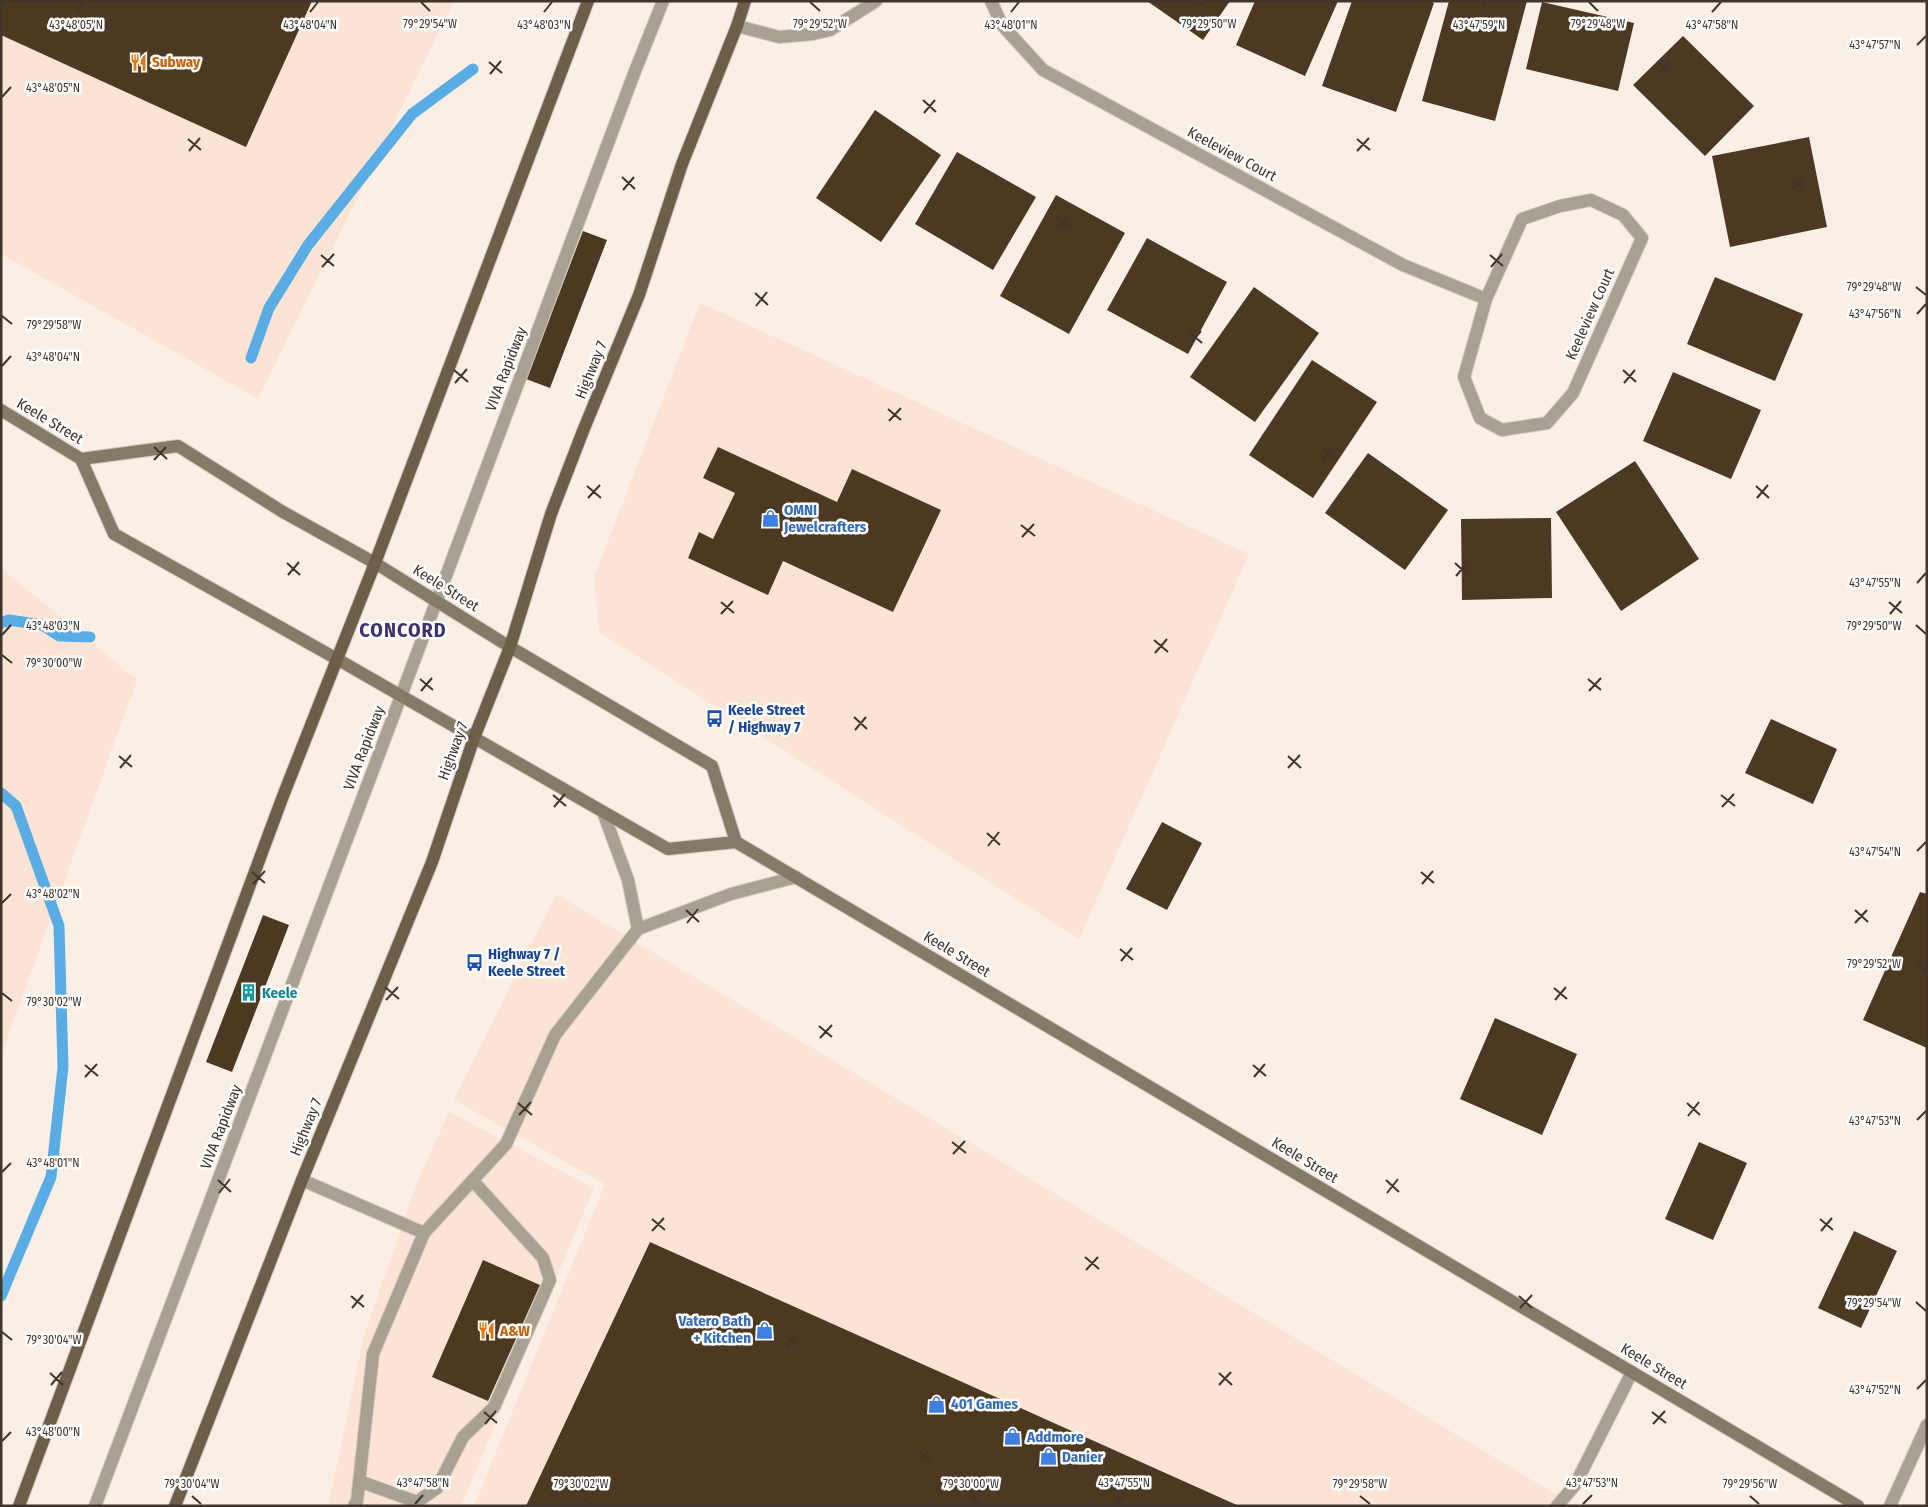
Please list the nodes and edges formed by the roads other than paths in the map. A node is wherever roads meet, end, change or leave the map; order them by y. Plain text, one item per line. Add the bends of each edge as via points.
1 (588, 1) edge
2 (663, 1) edge
3 (745, 1) edge
4 (876, 1) edge
5 (991, 1) edge
6 (737, 26) junction
7 (1486, 298) junction
8 (1, 410) edge
9 (81, 459) junction
10 (375, 563) junction
11 (437, 601) junction
12 (510, 646) junction
13 (337, 659) junction
14 (401, 696) junction
15 (474, 738) junction
16 (603, 812) junction
17 (736, 842) junction
18 (796, 877) junction
19 (638, 929) junction
20 (302, 1180) junction
21 (473, 1181) junction
22 (424, 1233) junction
23 (1632, 1372) junction
24 (1927, 1425) edge
25 (359, 1481) junction
26 (19, 1506) edge
27 (95, 1506) edge
28 (175, 1506) edge
29 (354, 1506) edge
30 (1557, 1506) edge
31 (1858, 1506) edge
32 (1890, 1506) edge

1 - 10 main road
2 - 11 street, VIVA Rapidway
3 - 6 main road, Highway 7
4 - 6 street via 830,30 813,34 779,37
5 - 7 street, Keeleview Court via 1002,25 1043,70 1403,265
6 - 12 main road, Highway 7 via 682,164 639,294 551,514
7 - 7 street, Keeleview Court via 1464,377 1480,418 1502,430 1547,423 1573,393 1642,238 1623,215 1591,200 1522,219
8 - 9 main road, Keele Street
9 - 10 main road, Keele Street via 178,446 283,512
9 - 13 main road, Keele Street via 114,534
10 - 11 main road, Keele Street
10 - 13 main road
11 - 12 main road, Keele Street
11 - 14 street, VIVA Rapidway
12 - 15 main road, Highway 7
12 - 17 main road, Keele Street via 712,766
13 - 14 main road, Keele Street
13 - 26 main road
14 - 15 main road, Keele Street
14 - 27 street, VIVA Rapidway
15 - 16 main road, Keele Street
15 - 20 main road, Highway 7 via 432,862
16 - 17 main road, Keele Street via 668,850
16 - 19 street via 628,880
17 - 18 main road, Keele Street
18 - 19 street via 731,894
18 - 23 main road, Keele Street
19 - 21 street via 556,1035 506,1144
20 - 22 street
20 - 28 main road, Highway 7
21 - 22 street
21 - 25 street via 543,1258 550,1280 494,1407 463,1437 437,1488 417,1502
22 - 25 street via 373,1354
23 - 30 street via 1575,1485
23 - 31 main road, Keele Street
24 - 32 street
25 - 29 street

